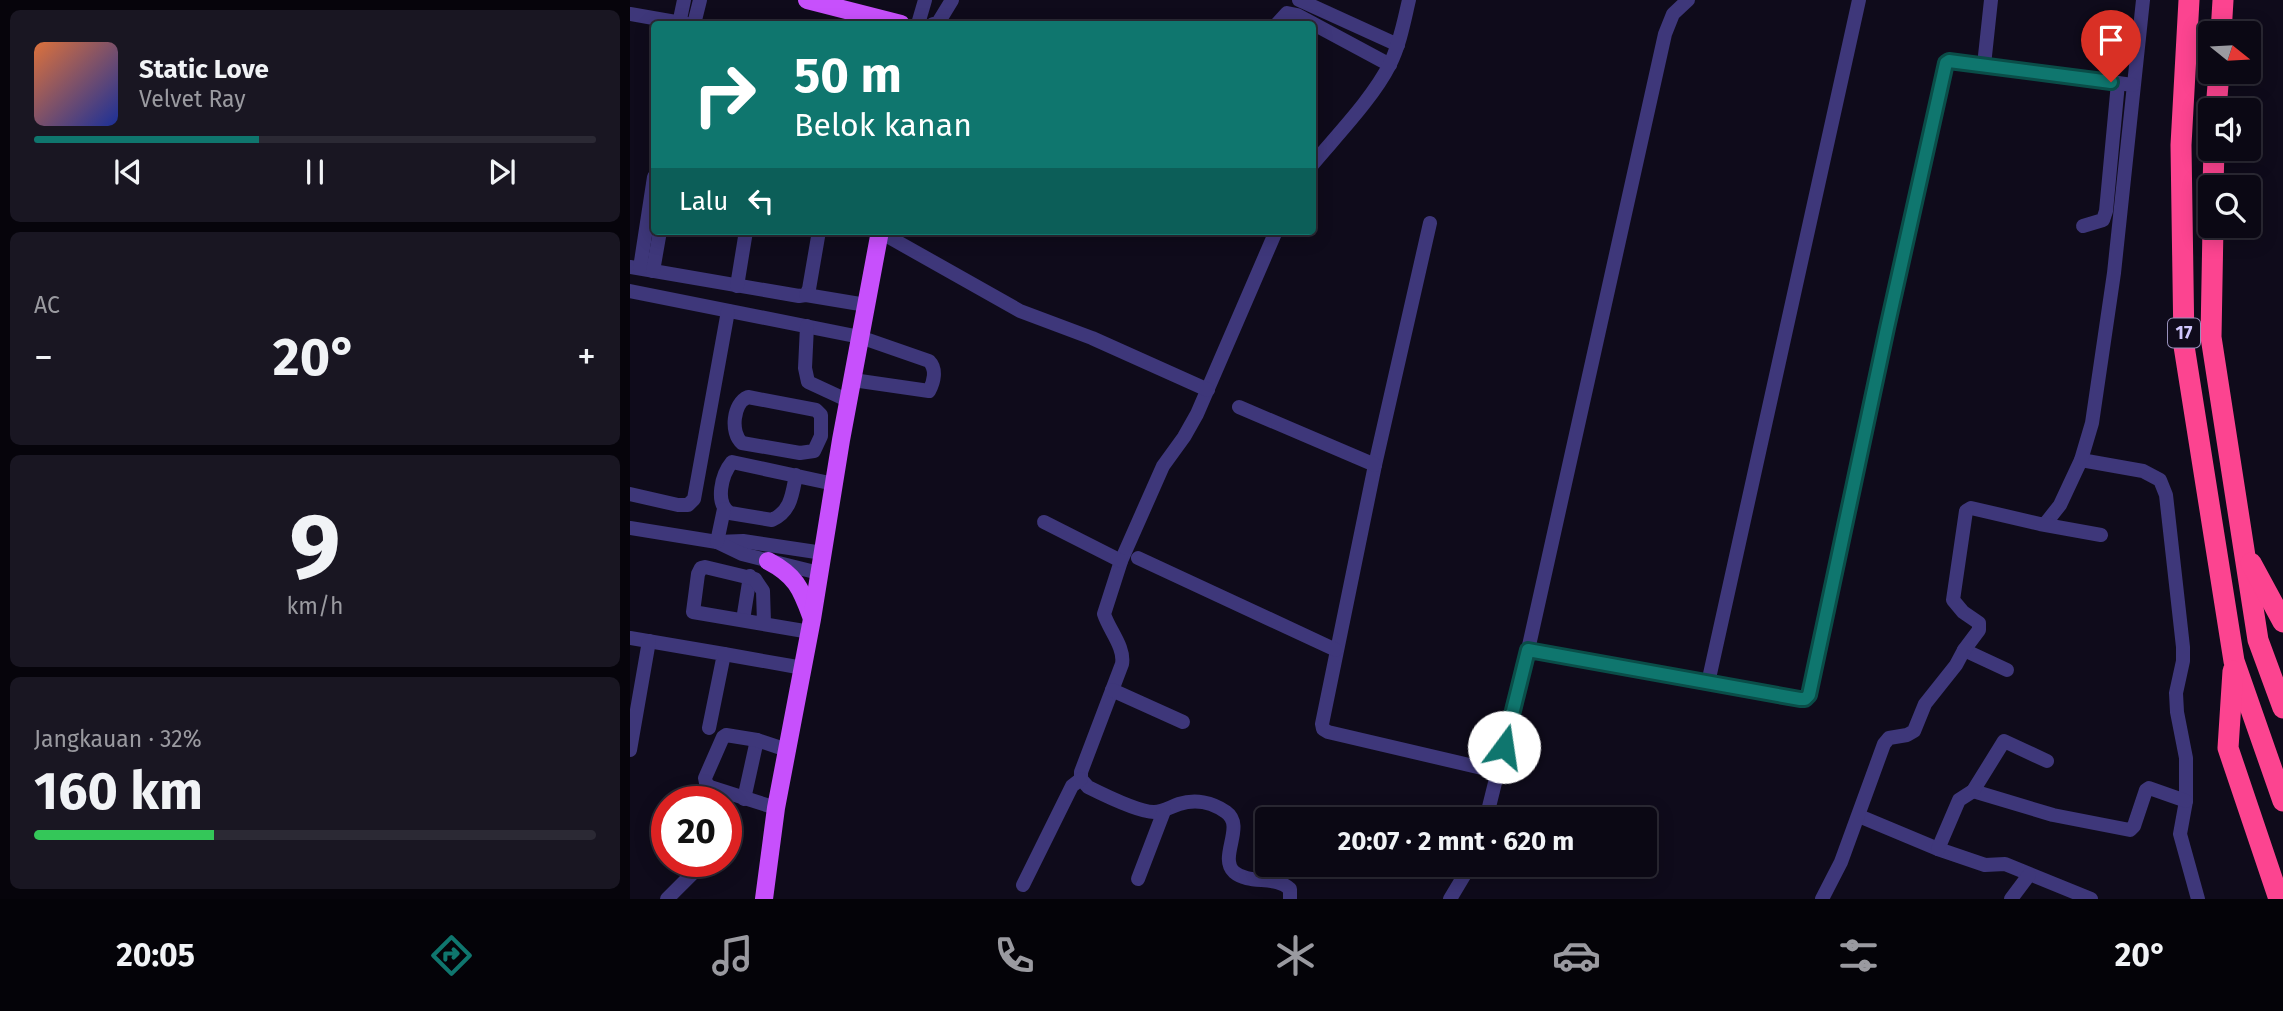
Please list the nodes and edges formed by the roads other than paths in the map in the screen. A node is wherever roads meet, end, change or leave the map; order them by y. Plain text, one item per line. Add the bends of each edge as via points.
1 (684, 0) edge
2 (700, 0) edge
3 (807, 0) edge
4 (925, 0) edge
5 (952, 0) edge
6 (1299, 0) edge
7 (1409, 0) edge
8 (1688, 0) edge
9 (1859, 0) edge
10 (1991, 0) edge
11 (2143, 0) edge
12 (2189, 0) edge
13 (2222, 0) edge
14 (630, 15) edge
15 (854, 19) edge
16 (667, 21) edge
17 (685, 21) edge
18 (687, 21) edge
19 (873, 21) edge
20 (919, 21) edge
21 (940, 21) edge
22 (1280, 21) edge
23 (1308, 21) edge
24 (2221, 21) edge
25 (1316, 25) edge
26 (1398, 45) junction
27 (1390, 65) junction
28 (1984, 65) junction
29 (2118, 83) junction
30 (2133, 85) junction
31 (1316, 160) edge
32 (651, 198) edge
33 (1430, 223) dead end
34 (2083, 226) dead end
35 (658, 235) edge
36 (745, 235) edge
37 (819, 235) edge
38 (879, 235) edge
39 (887, 235) edge
40 (1274, 235) edge
41 (2213, 238) edge
42 (641, 269) edge
43 (737, 286) junction
44 (630, 291) edge
45 (806, 295) junction
46 (866, 305) junction
47 (728, 311) junction
48 (807, 326) junction
49 (860, 337) junction
50 (853, 380) junction
51 (1208, 390) junction
52 (849, 401) junction
53 (1239, 407) dead end
54 (821, 436) junction
55 (841, 440) junction
56 (2081, 460) junction
57 (1375, 465) junction
58 (796, 475) junction
59 (834, 484) junction
60 (630, 494) edge
61 (724, 509) junction
62 (1044, 522) dead end
63 (2045, 524) junction
64 (630, 528) edge
65 (2101, 535) dead end
66 (717, 542) junction
67 (2244, 549) junction
68 (823, 553) junction
69 (1138, 558) dead end
70 (768, 561) junction
71 (1121, 561) junction
72 (820, 573) junction
73 (750, 576) junction
74 (743, 620) junction
75 (2283, 622) edge
76 (764, 623) junction
77 (811, 625) junction
78 (630, 638) edge
79 (649, 641) junction
80 (1336, 650) junction
81 (1528, 650) junction
82 (1964, 650) junction
83 (724, 654) junction
84 (2234, 662) junction
85 (803, 668) junction
86 (2007, 670) dead end
87 (1708, 683) junction
88 (1112, 690) junction
89 (2283, 708) edge
90 (1183, 722) dead end
91 (709, 728) dead end
92 (757, 740) junction
93 (630, 750) edge
94 (787, 750) junction
95 (2047, 761) dead end
96 (1499, 772) junction
97 (1081, 779) junction
98 (1973, 791) junction
99 (744, 799) junction
100 (2186, 801) junction
101 (2283, 802) edge
102 (1489, 807) edge
103 (776, 808) junction
104 (1164, 811) junction
105 (1859, 816) junction
106 (1938, 849) junction
107 (2029, 875) junction
108 (689, 877) edge
109 (1463, 877) edge
110 (1138, 878) dead end
111 (1023, 885) dead end
112 (2084, 898) edge
113 (667, 899) edge
114 (764, 899) edge
115 (1290, 899) edge
116 (1450, 899) edge
117 (1822, 899) edge
118 (2011, 899) edge
119 (2198, 899) edge
120 (2279, 899) edge

1 - 17 street
2 - 18 street
3 - 15 main road
4 - 20 street
5 - 21 street
6 - 26 street
7 - 26 street
8 - 81 street via 1673,14 1665,34
9 - 87 street
10 - 28 street
11 - 30 street
12 - 84 highway, 17 via 2181,145 2184,346
13 - 24 highway
14 - 16 street
15 - 19 main road
22 - 23 street via 1287,13
25 - 27 street
26 - 27 street
27 - 31 street
28 - 29 street
28 - 87 street via 1946,63 1809,695 1800,699
29 - 30 street
29 - 34 street via 2106,211 2103,220
30 - 56 street via 2114,274 2092,422
32 - 42 street
33 - 57 street
35 - 42 street
36 - 43 street
37 - 45 street
38 - 46 main road
39 - 51 street via 1020,311
40 - 51 street
41 - 67 highway, 17 via 2211,337
42 - 43 street
43 - 45 street
44 - 47 street
45 - 46 street
46 - 49 main road
47 - 48 street
47 - 60 street via 694,499 688,505 678,505
48 - 49 street
48 - 52 street via 808,382
49 - 50 main road
49 - 50 street via 929,361 932,385 929,391 919,391
50 - 52 main road
51 - 71 street via 1163,466
52 - 55 main road
53 - 57 street
54 - 54 street via 814,451 800,453 742,443 734,432 739,405 748,397 809,407 821,415
54 - 55 street
55 - 59 main road
56 - 63 street via 2060,505
56 - 100 street via 2143,471 2160,480 2166,495 2183,647 2176,693 2186,758
57 - 80 street
58 - 59 street
58 - 61 street via 792,500 772,520
58 - 61 street via 732,462 723,484
59 - 68 main road
61 - 66 street
62 - 71 street
63 - 65 street
63 - 82 street via 1972,508 1966,511 1953,600 1979,623 1979,630
64 - 66 street
66 - 68 street via 743,541
66 - 70 street
67 - 75 highway
67 - 89 highway, 17 via 2258,640
68 - 72 main road
69 - 80 street
70 - 72 street
70 - 77 main road via 795,579
71 - 88 street via 1104,614 1123,657
72 - 77 main road
73 - 74 street
73 - 74 street via 705,567 698,574 693,612
73 - 76 street via 763,591
74 - 76 street
76 - 77 street
77 - 85 main road
78 - 79 street
79 - 83 street
79 - 93 street
80 - 96 street via 1322,729
81 - 87 street
81 - 96 street
82 - 86 street
82 - 105 street via 1925,704 1914,731 1889,738 1884,744
83 - 85 street
83 - 91 street
84 - 101 highway, 17
84 - 120 highway via 2228,748
85 - 94 main road
88 - 90 street
88 - 97 street via 1082,764
92 - 94 street
92 - 99 street
92 - 99 street via 723,737 705,778 710,787
94 - 103 main road
95 - 98 street via 2004,741
96 - 102 street
97 - 104 street via 1100,793 1151,812
97 - 111 street via 1072,786
98 - 100 street via 2053,815 2130,830 2149,788
98 - 106 street via 1959,800
99 - 103 street
100 - 119 street via 2180,834
103 - 114 main road
104 - 110 street
104 - 115 street via 1197,802 1228,813 1233,829 1232,870 1285,884
105 - 106 street
105 - 117 street
106 - 107 street via 1985,865 2005,864
107 - 112 street
107 - 118 street
108 - 113 street
109 - 116 street

